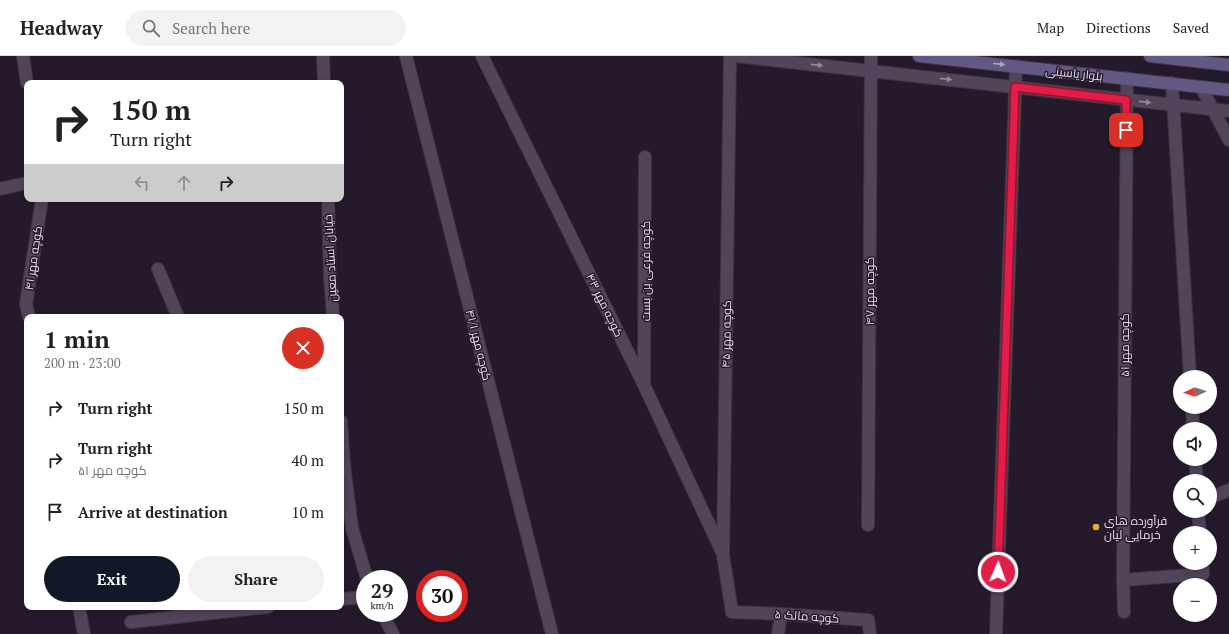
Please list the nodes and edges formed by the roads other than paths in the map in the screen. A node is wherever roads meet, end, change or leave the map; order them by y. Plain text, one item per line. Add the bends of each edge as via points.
1 (23, 56) edge
2 (323, 56) edge
3 (406, 56) edge
4 (482, 56) edge
5 (730, 56) edge
6 (736, 56) edge
7 (871, 56) edge
8 (919, 56) edge
9 (1150, 56) edge
10 (1229, 65) edge
11 (1016, 66) junction
12 (870, 71) junction
13 (1127, 78) junction
14 (27, 80) edge
15 (324, 80) edge
16 (1172, 83) junction
17 (1015, 87) junction
18 (1201, 87) junction
19 (1229, 90) edge
20 (1126, 100) junction
21 (1173, 105) junction
22 (1213, 109) junction
23 (1229, 111) edge
24 (1229, 140) edge
25 (645, 157) dead end
26 (24, 184) edge
27 (0, 189) edge
28 (42, 202) edge
29 (328, 202) edge
30 (158, 269) dead end
31 (28, 314) edge
32 (177, 314) edge
33 (333, 314) edge
34 (1190, 370) edge
35 (644, 385) junction
36 (344, 472) edge
37 (1229, 490) edge
38 (1217, 495) edge
39 (868, 525) dead end
40 (724, 555) junction
41 (364, 570) edge
42 (1203, 570) edge
43 (1123, 580) junction
44 (356, 597) edge
45 (344, 599) edge
46 (80, 610) edge
47 (218, 610) edge
48 (732, 612) joint
49 (1124, 612) dead end
50 (781, 614) junction
51 (131, 622) dead end
52 (387, 622) edge
53 (84, 634) edge
54 (393, 634) edge
55 (552, 634) edge
56 (778, 634) edge
57 (870, 634) edge
58 (996, 634) edge

1 - 14 street
2 - 15 street
3 - 55 street, کوچه مهر ۴۱/۱
4 - 35 street, کوچه مهر ۴۳
5 - 40 street, کوچه مهر ۴۵
6 -> 12 street
7 - 12 street, کوچه مهر ۴۷
8 -> 11 main road, بلوار یاسینی
9 - 10 main road
11 - 13 main road, بلوار یاسینی
11 - 17 street
12 -> 17 street
12 - 39 street, کوچه مهر ۴۷
13 - 16 main road, بلوار یاسینی
13 - 20 street, کوچه مهر ۵۱
16 - 18 main road, بلوار یاسینی
16 - 21 street
17 - 20 street
17 - 58 street
18 - 19 main road, بلوار یاسینی
18 - 22 street
20 -> 21 street
20 - 43 street, کوچه مهر ۵۱
21 - 22 street
21 - 34 street
22 - 23 street
22 - 24 street
25 - 35 street, کوچه فرعی بن بست
26 - 27 street
28 - 31 street, کوچه مهر ۴۱ via 26,304
29 - 33 street, خیابان استاد معین
30 - 32 street
35 - 40 street, کوچه مهر ۴۳
36 - 41 street via 352,528
37 - 38 street
40 - 48 street, کوچه مهر ۴۵
42 - 43 street via 1203,574
43 - 49 street, کوچه مهر ۵۱
44 - 45 street
46 - 53 street
47 - 51 street
48 - 50 street, کوچه مالک ۵
50 - 56 street
50 - 57 street, کوچه مالک ۵ via 868,620
52 - 54 street

